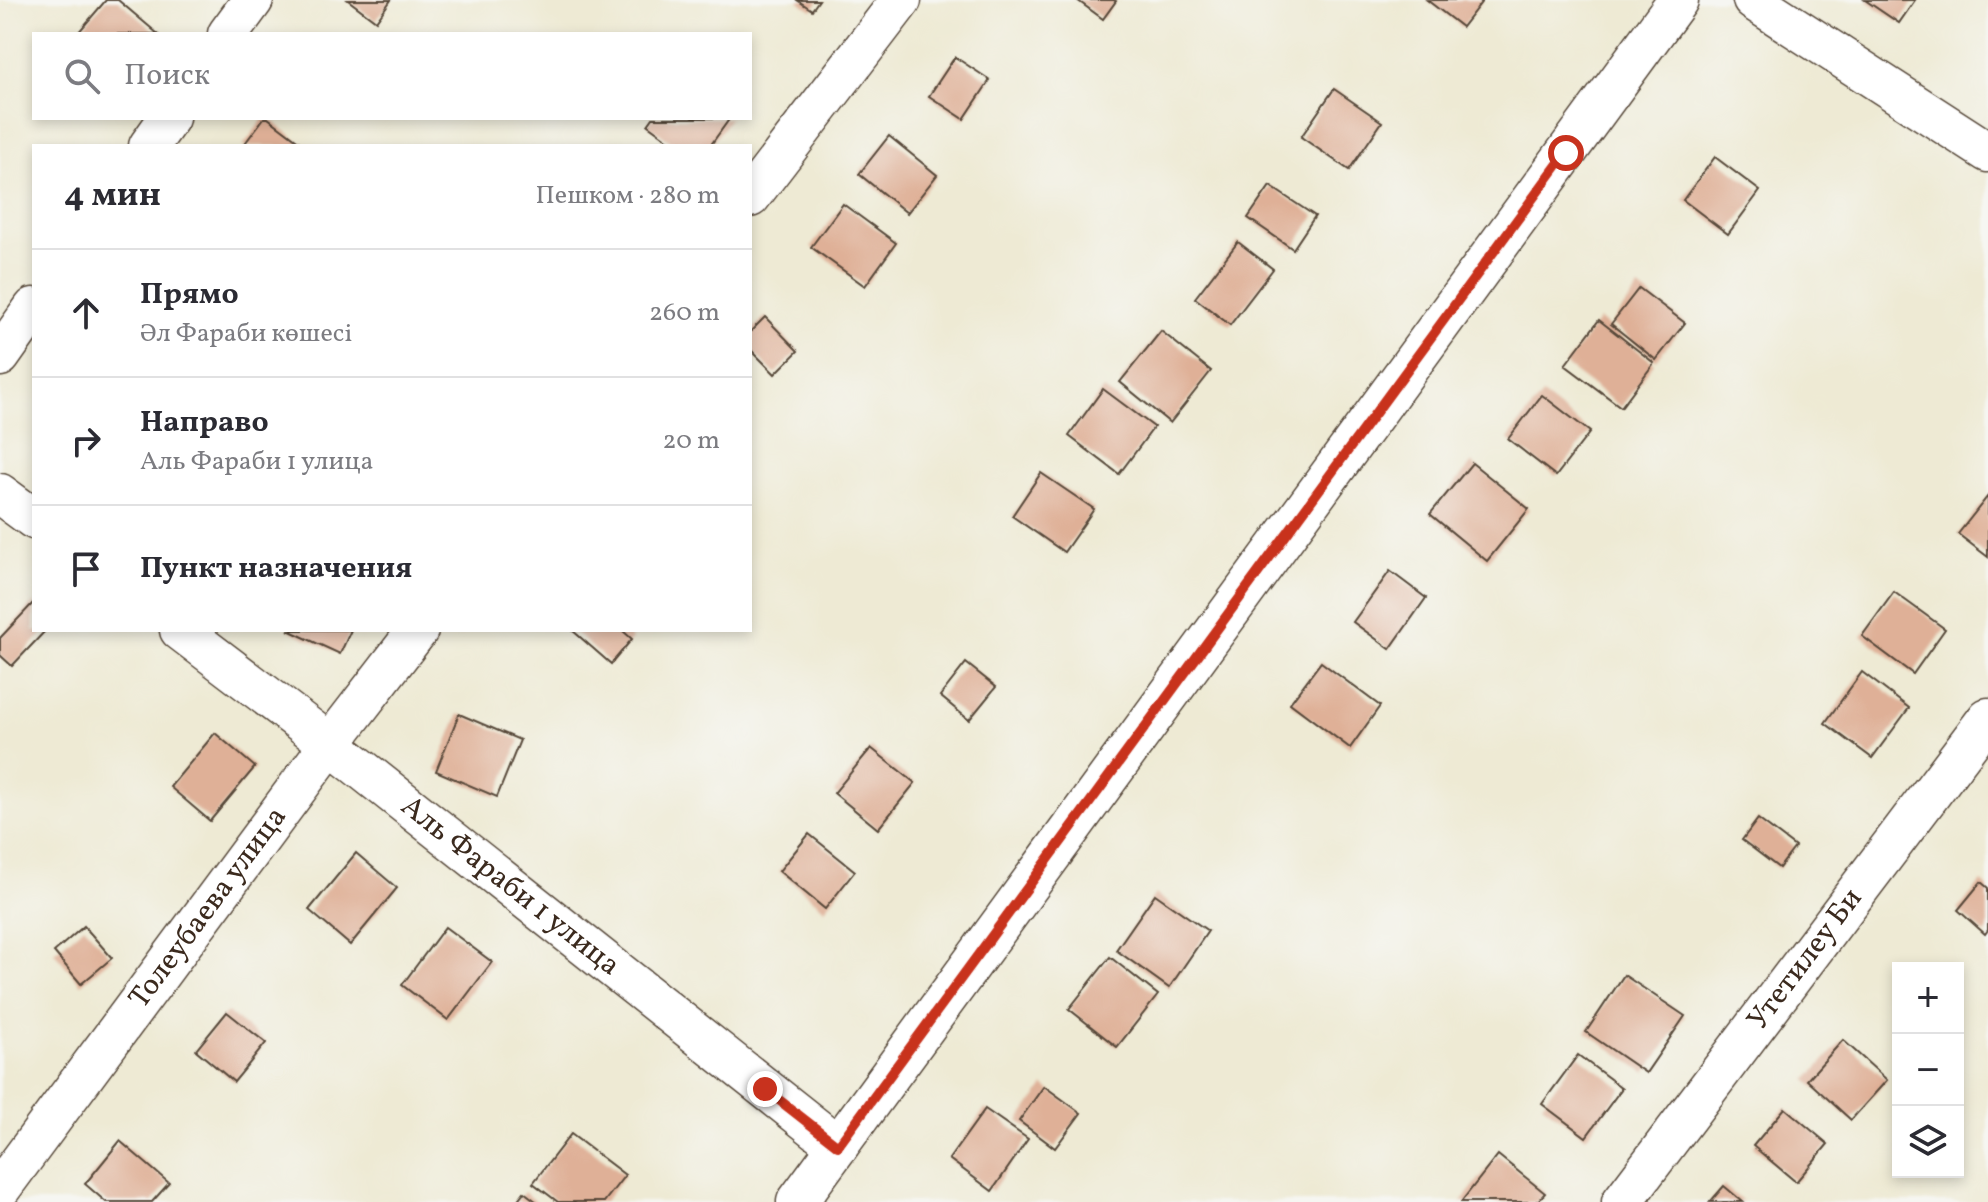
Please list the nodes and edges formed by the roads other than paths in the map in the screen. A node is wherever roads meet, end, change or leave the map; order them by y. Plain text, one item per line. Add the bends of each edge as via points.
1 (253, 0) edge
2 (901, 0) edge
3 (1678, 0) edge
4 (1753, 0) edge
5 (229, 32) edge
6 (168, 120) edge
7 (150, 144) edge
8 (1988, 152) edge
9 (752, 194) edge
10 (32, 311) edge
11 (0, 356) edge
12 (0, 494) edge
13 (32, 518) edge
14 (183, 632) edge
15 (416, 632) edge
16 (1988, 718) edge
17 (330, 744) junction
18 (838, 1146) junction
19 (0, 1189) edge
20 (797, 1202) edge
21 (1622, 1202) edge

1 - 5 street
2 - 9 street
3 - 18 street
4 - 8 street
6 - 7 street
10 - 11 street
12 - 13 street
14 - 17 street, Аль Фараби 1 улица
15 - 17 street, Толеубаева улица
16 - 21 street, Утетилеу Би
17 - 18 street, Аль Фараби 1 улица
17 - 19 street, Толеубаева улица
18 - 20 street

